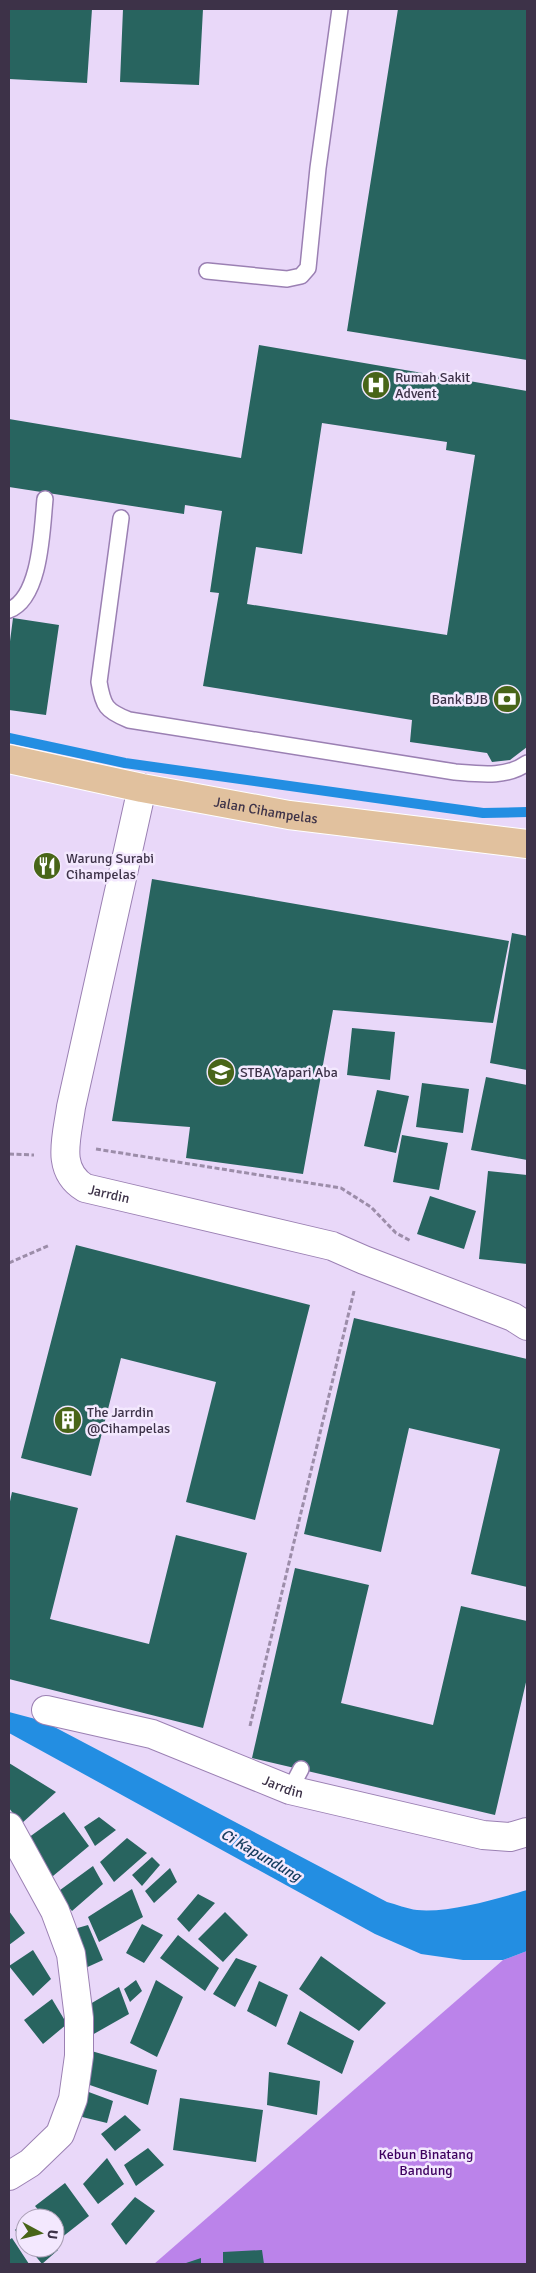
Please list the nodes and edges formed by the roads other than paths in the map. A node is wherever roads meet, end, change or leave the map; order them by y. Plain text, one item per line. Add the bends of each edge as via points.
1 (340, 9) edge
2 (207, 271) dead end
3 (45, 499) dead end
4 (121, 518) dead end
5 (9, 610) edge
6 (9, 759) edge
7 (527, 763) edge
8 (142, 788) junction
9 (527, 844) edge
10 (527, 1326) edge
11 (46, 1710) dead end
12 (9, 1827) edge
13 (527, 1832) edge
14 (9, 2176) edge

1 - 2 lane via 308,268 301,276 288,279
3 - 5 lane via 37,563 29,590 23,600
4 - 7 lane via 99,682 102,701 112,714 129,720 455,772 493,774 519,769
6 - 8 main road, Jalan Cihampelas
8 - 9 main road, Jalan Cihampelas via 290,815
8 - 10 street, Jarrdin via 71,1107 65,1156 74,1182 85,1188 332,1246 513,1317
11 - 13 street, Jarrdin via 152,1734 483,1835 510,1837
12 - 14 street via 58,1919 71,1954 79,2018 79,2056 73,2100 60,2134 30,2163

